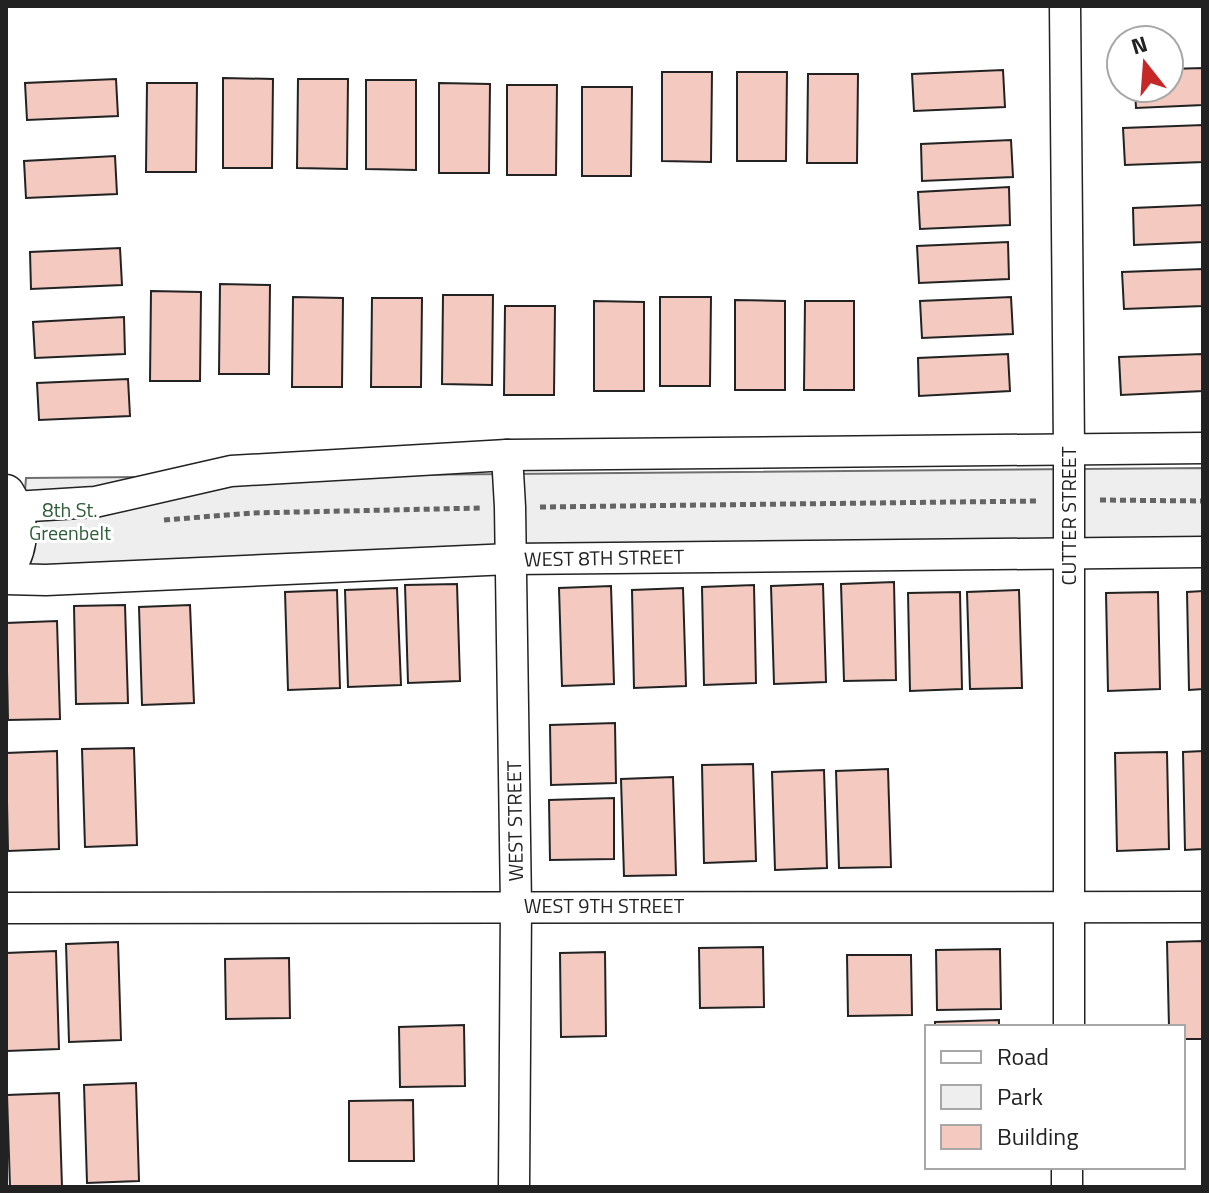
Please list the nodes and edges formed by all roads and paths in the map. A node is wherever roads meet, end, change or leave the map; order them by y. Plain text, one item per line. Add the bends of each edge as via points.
1 (1065, 6) edge
2 (1069, 448) junction
3 (1203, 448) edge
4 (507, 455) junction
5 (10, 500) edge
6 (1069, 500) junction
7 (1203, 501) edge
8 (510, 507) junction
9 (156, 521) dead end
10 (1203, 552) edge
11 (1069, 553) junction
12 (511, 559) junction
13 (6, 570) edge
14 (6, 579) edge
15 (516, 906) junction
16 (1203, 907) edge
17 (6, 908) edge
18 (1070, 908) junction
19 (1069, 1025) edge
20 (514, 1187) edge

1 - 2 street, CUTTER STREET
2 - 3 street
2 - 4 street
2 - 6 street, CUTTER STREET
4 - 5 street via 231,471 95,502
4 - 8 street, WEST STREET
5 - 13 street via 19,527 17,548
6 - 7 path
6 - 8 path
6 - 11 street, CUTTER STREET
8 - 9 path via 252,513
8 - 12 street, WEST STREET
10 - 11 street, WEST 8TH STREET
11 - 12 street, WEST 8TH STREET
11 - 18 street, CUTTER STREET
12 - 14 street, WEST 8TH STREET
12 - 15 street, WEST STREET
15 - 17 street, WEST 9TH STREET
15 - 18 street, WEST 9TH STREET
15 - 20 street, WEST STREET
16 - 18 street, WEST 9TH STREET
18 - 19 street, CUTTER STREET

